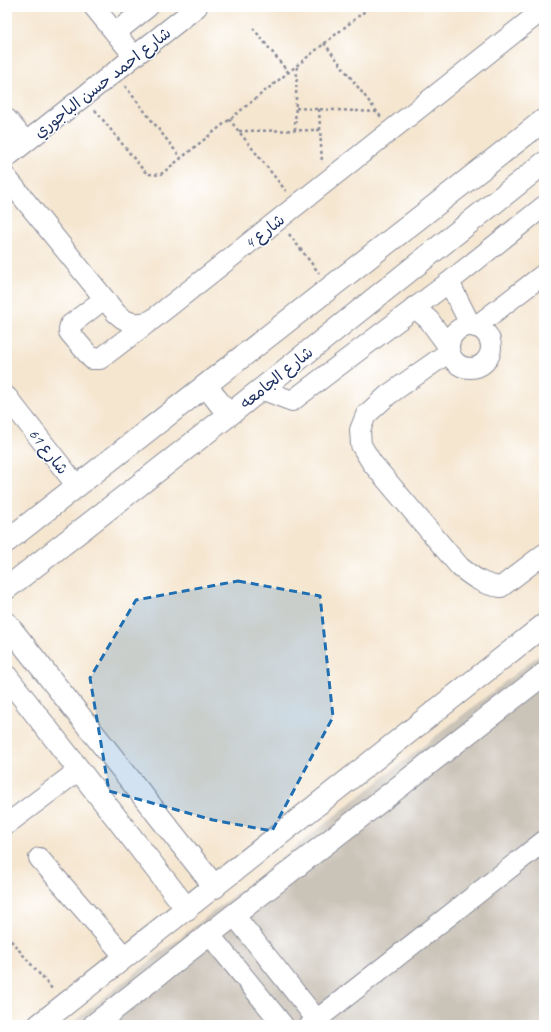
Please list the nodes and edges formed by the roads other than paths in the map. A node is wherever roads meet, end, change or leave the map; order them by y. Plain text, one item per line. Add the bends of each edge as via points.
1 (94, 7) edge
2 (148, 7) edge
3 (197, 7) edge
4 (544, 9) edge
5 (115, 33) junction
6 (134, 56) junction
7 (7, 119) edge
8 (544, 120) edge
9 (26, 142) junction
10 (7, 157) edge
11 (544, 163) edge
12 (7, 178) edge
13 (544, 206) edge
14 (544, 274) edge
15 (449, 282) junction
16 (104, 299) junction
17 (414, 307) junction
18 (152, 320) junction
19 (473, 326) junction
20 (448, 349) junction
21 (206, 386) junction
22 (261, 388) junction
23 (7, 398) edge
24 (229, 414) junction
25 (77, 486) junction
26 (7, 541) edge
27 (544, 554) edge
28 (7, 588) edge
29 (7, 624) edge
30 (544, 625) edge
31 (544, 674) edge
32 (7, 677) edge
33 (79, 770) junction
34 (7, 824) edge
35 (544, 841) edge
36 (39, 858) dead end
37 (215, 887) junction
38 (187, 909) junction
39 (234, 915) junction
40 (209, 934) junction
41 (124, 957) junction
42 (316, 1023) edge
43 (39, 1025) edge
44 (94, 1025) edge
45 (283, 1025) edge

1 - 5 street
2 - 5 street
3 - 6 street, شارع احمد حسن الباجوري
4 - 18 street, شارع 4
5 - 6 street
6 - 9 street, شارع احمد حسن الباجوري
7 - 9 street
8 - 21 main road
9 - 10 street, شارع احمد حسن الباجوري
11 - 22 main road, شارع الجامعه
12 - 16 street, شارع 4
13 - 15 street
14 - 19 street
15 - 17 street
15 - 19 street
16 - 18 street, شارع 4 via 129,323 145,323
16 - 18 street via 70,325 69,329 92,359 100,359
17 - 20 street via 429,320
17 - 22 street via 292,401
19 - 20 street via 455,332 449,340
19 - 20 street via 483,330 491,344 487,360 481,366 465,369 452,359
20 - 27 street via 366,415 360,430 361,445 372,464 450,556 475,579 501,587
21 - 24 main road
21 - 25 main road
22 - 24 main road, شارع الجامعه
23 - 25 street, شارع 61
24 - 28 main road, شارع الجامعه
25 - 26 main road
29 - 37 main road
30 - 37 main road
31 - 39 main road
32 - 33 main road
33 - 34 street
33 - 38 main road
35 - 42 street
36 - 41 street
37 - 38 main road
38 - 41 main road
39 - 40 main road
39 - 42 street
40 - 44 main road
40 - 45 street
41 - 43 main road

